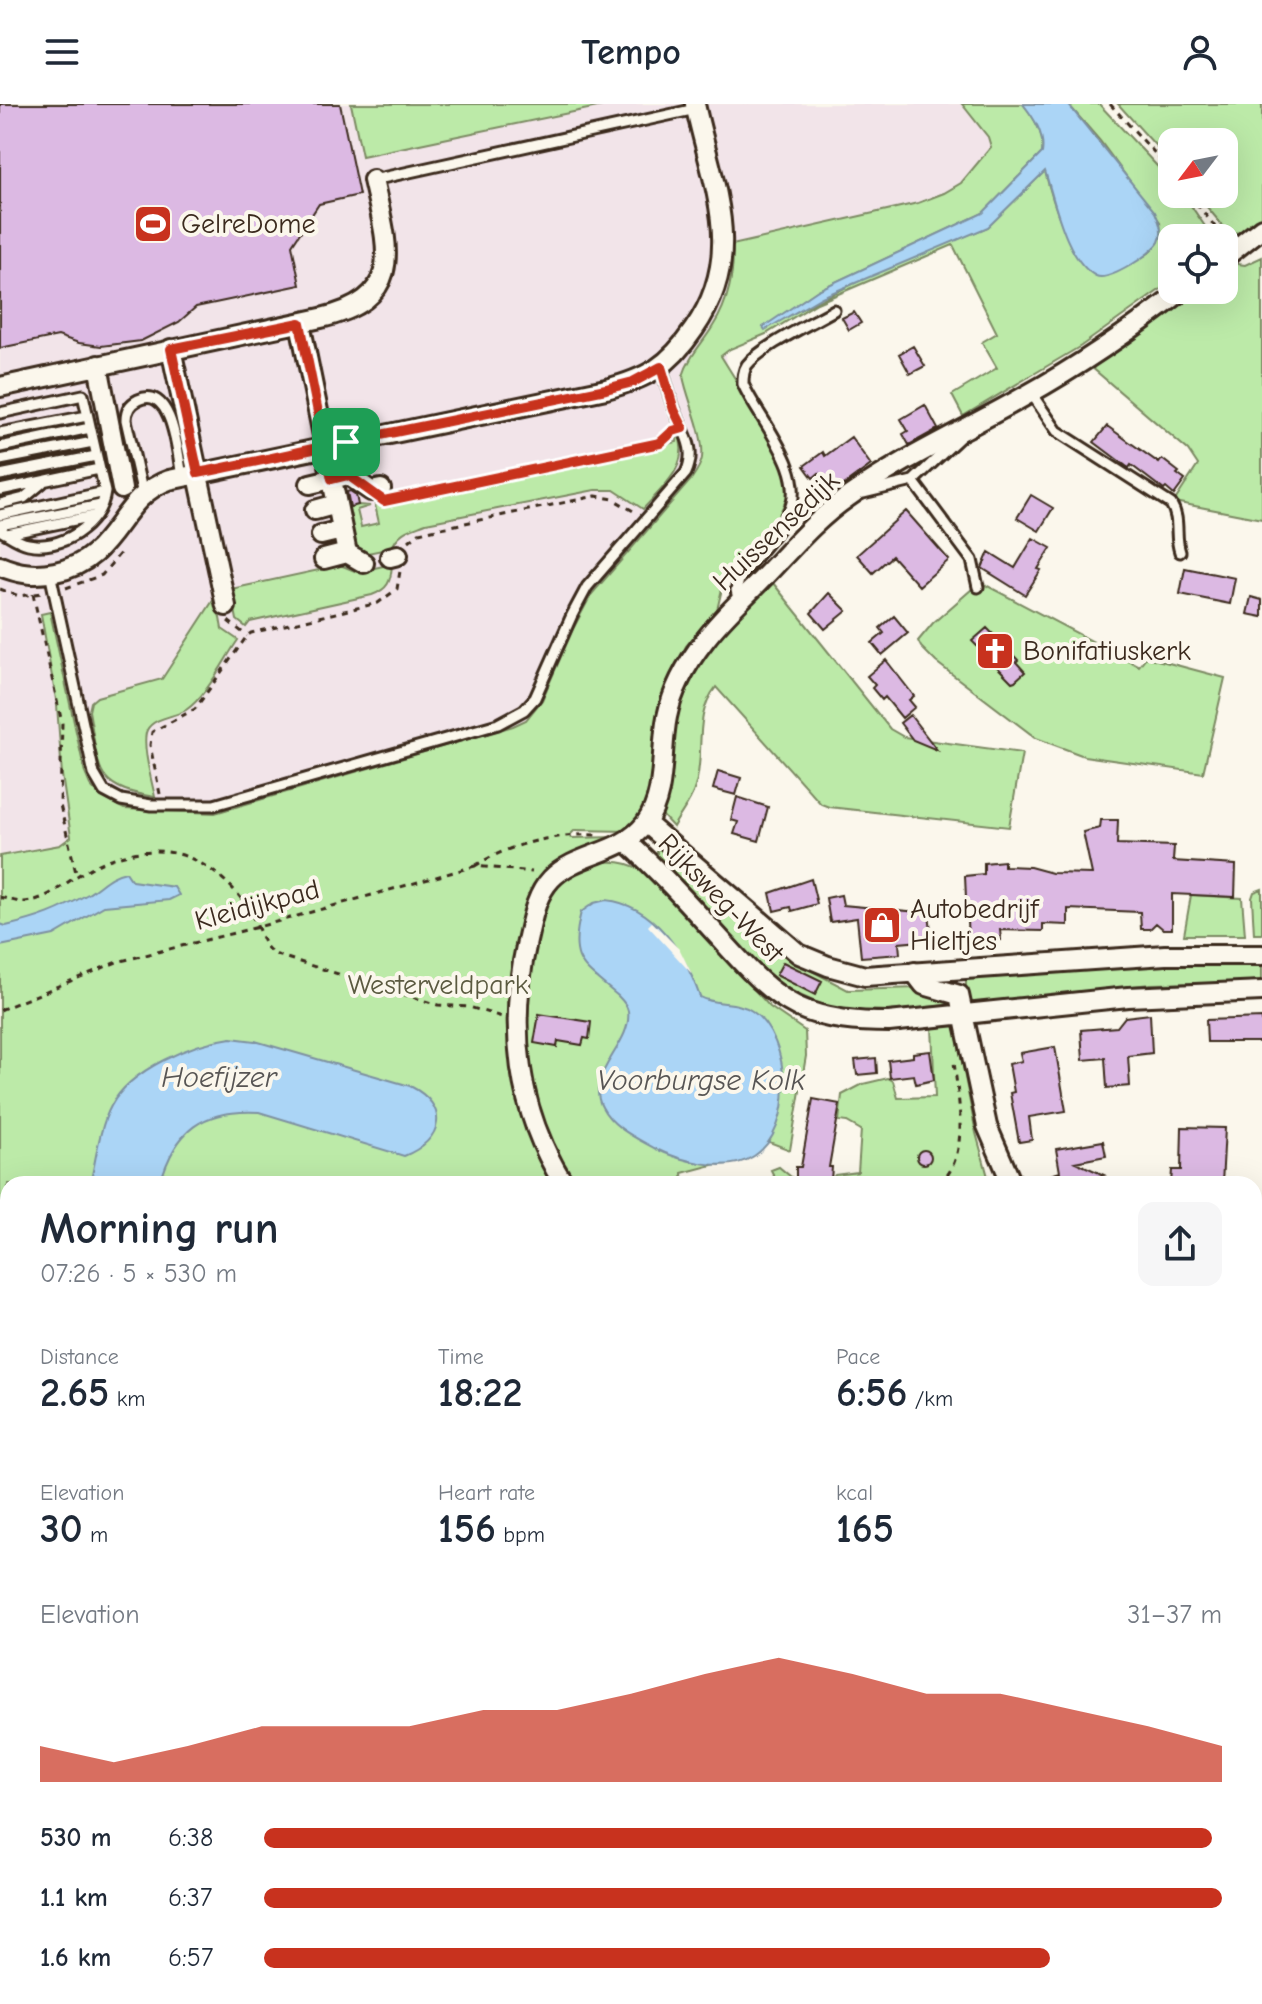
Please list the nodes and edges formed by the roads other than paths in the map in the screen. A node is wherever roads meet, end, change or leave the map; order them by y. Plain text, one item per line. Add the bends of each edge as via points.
1 (696, 107) edge
2 (373, 180) joint
3 (1262, 228) edge
4 (1238, 247) edge
5 (1165, 304) edge
6 (834, 310) dead end
7 (300, 323) junction
8 (171, 349) junction
9 (98, 365) junction
10 (661, 367) junction
11 (0, 387) edge
12 (1031, 392) junction
13 (0, 413) edge
14 (87, 416) junction
15 (971, 424) junction
16 (90, 428) junction
17 (0, 433) edge
18 (93, 442) junction
19 (0, 447) edge
20 (325, 447) junction
21 (96, 456) junction
22 (0, 460) edge
23 (99, 469) junction
24 (0, 475) edge
25 (190, 475) junction
26 (332, 479) junction
27 (44, 480) junction
28 (913, 481) junction
29 (310, 484) dead end
30 (0, 490) edge
31 (113, 490) junction
32 (379, 494) road end
33 (143, 495) junction
34 (848, 496) junction
35 (0, 504) edge
36 (337, 504) junction
37 (101, 505) junction
38 (315, 510) dead end
39 (0, 515) edge
40 (94, 516) junction
41 (2, 530) edge
42 (342, 530) junction
43 (321, 535) dead end
44 (1180, 552) dead end
45 (324, 559) dead end
46 (0, 566) edge
47 (52, 582) junction
48 (978, 587) dead end
49 (739, 603) junction
50 (226, 606) dead end
51 (646, 823) junction
52 (626, 841) junction
53 (1262, 955) edge
54 (956, 970) junction
55 (914, 972) junction
56 (1262, 991) edge
57 (961, 1004) junction
58 (560, 1176) edge
59 (1009, 1176) edge

1 - 2 lane
1 - 10 street via 722,221 722,270 707,311
2 - 7 street via 388,257 380,281 357,306
3 - 4 street
5 - 12 street, Huissensedijk
6 - 49 lane via 761,352 744,372 743,384 783,455 794,490 788,513 740,577
7 - 8 street
7 - 20 street
8 - 9 street
8 - 25 street
9 - 11 street
9 - 31 street
10 - 20 street via 606,389
10 - 47 lane via 689,440 691,462 680,482 587,587 535,698 498,724 230,802 204,806 121,800 96,781
12 - 15 street, Huissensedijk
12 - 44 lane via 1057,431 1171,504 1178,518
13 - 14 lane via 83,395
14 - 16 lane
14 - 17 lane
15 - 28 lane
15 - 34 street, Huissensedijk
16 - 18 lane
16 - 19 lane
18 - 21 lane
18 - 22 lane
20 - 25 street
20 - 26 street
21 - 23 lane
21 - 24 lane
23 - 27 lane
23 - 31 lane
25 - 33 street
25 - 33 lane via 167,409 146,397 129,408 126,420
25 - 50 street
26 - 29 street
26 - 32 street via 348,475
26 - 36 street
27 - 30 lane
27 - 35 lane via 24,498
28 - 34 lane
28 - 48 lane via 972,560
31 - 37 lane
31 - 39 lane
33 - 47 street via 104,547
34 - 49 street, Huissensedijk
36 - 38 street
36 - 42 street
37 - 40 lane
37 - 41 lane
40 - 41 lane
40 - 41 lane via 78,534 50,543 28,544
42 - 43 street
42 - 45 street via 356,558
46 - 47 street
49 - 51 street, Huissensedijk via 684,668 673,694 657,800
51 - 52 street, Huissensedijk
51 - 55 street, Rijksweg-West via 799,954 853,974
52 - 57 street, Rijksweg-West via 761,983 799,1007 829,1017 889,1022
52 - 58 street, Huissensedijk via 559,871 540,895 525,950 518,1059 536,1133
53 - 54 street, Rijksweg-West via 1165,955
54 - 55 street, Rijksweg-West
54 - 57 street
55 - 57 street, Rijksweg-West via 924,985
56 - 57 street, Rijksweg-West
57 - 59 street via 987,1126

